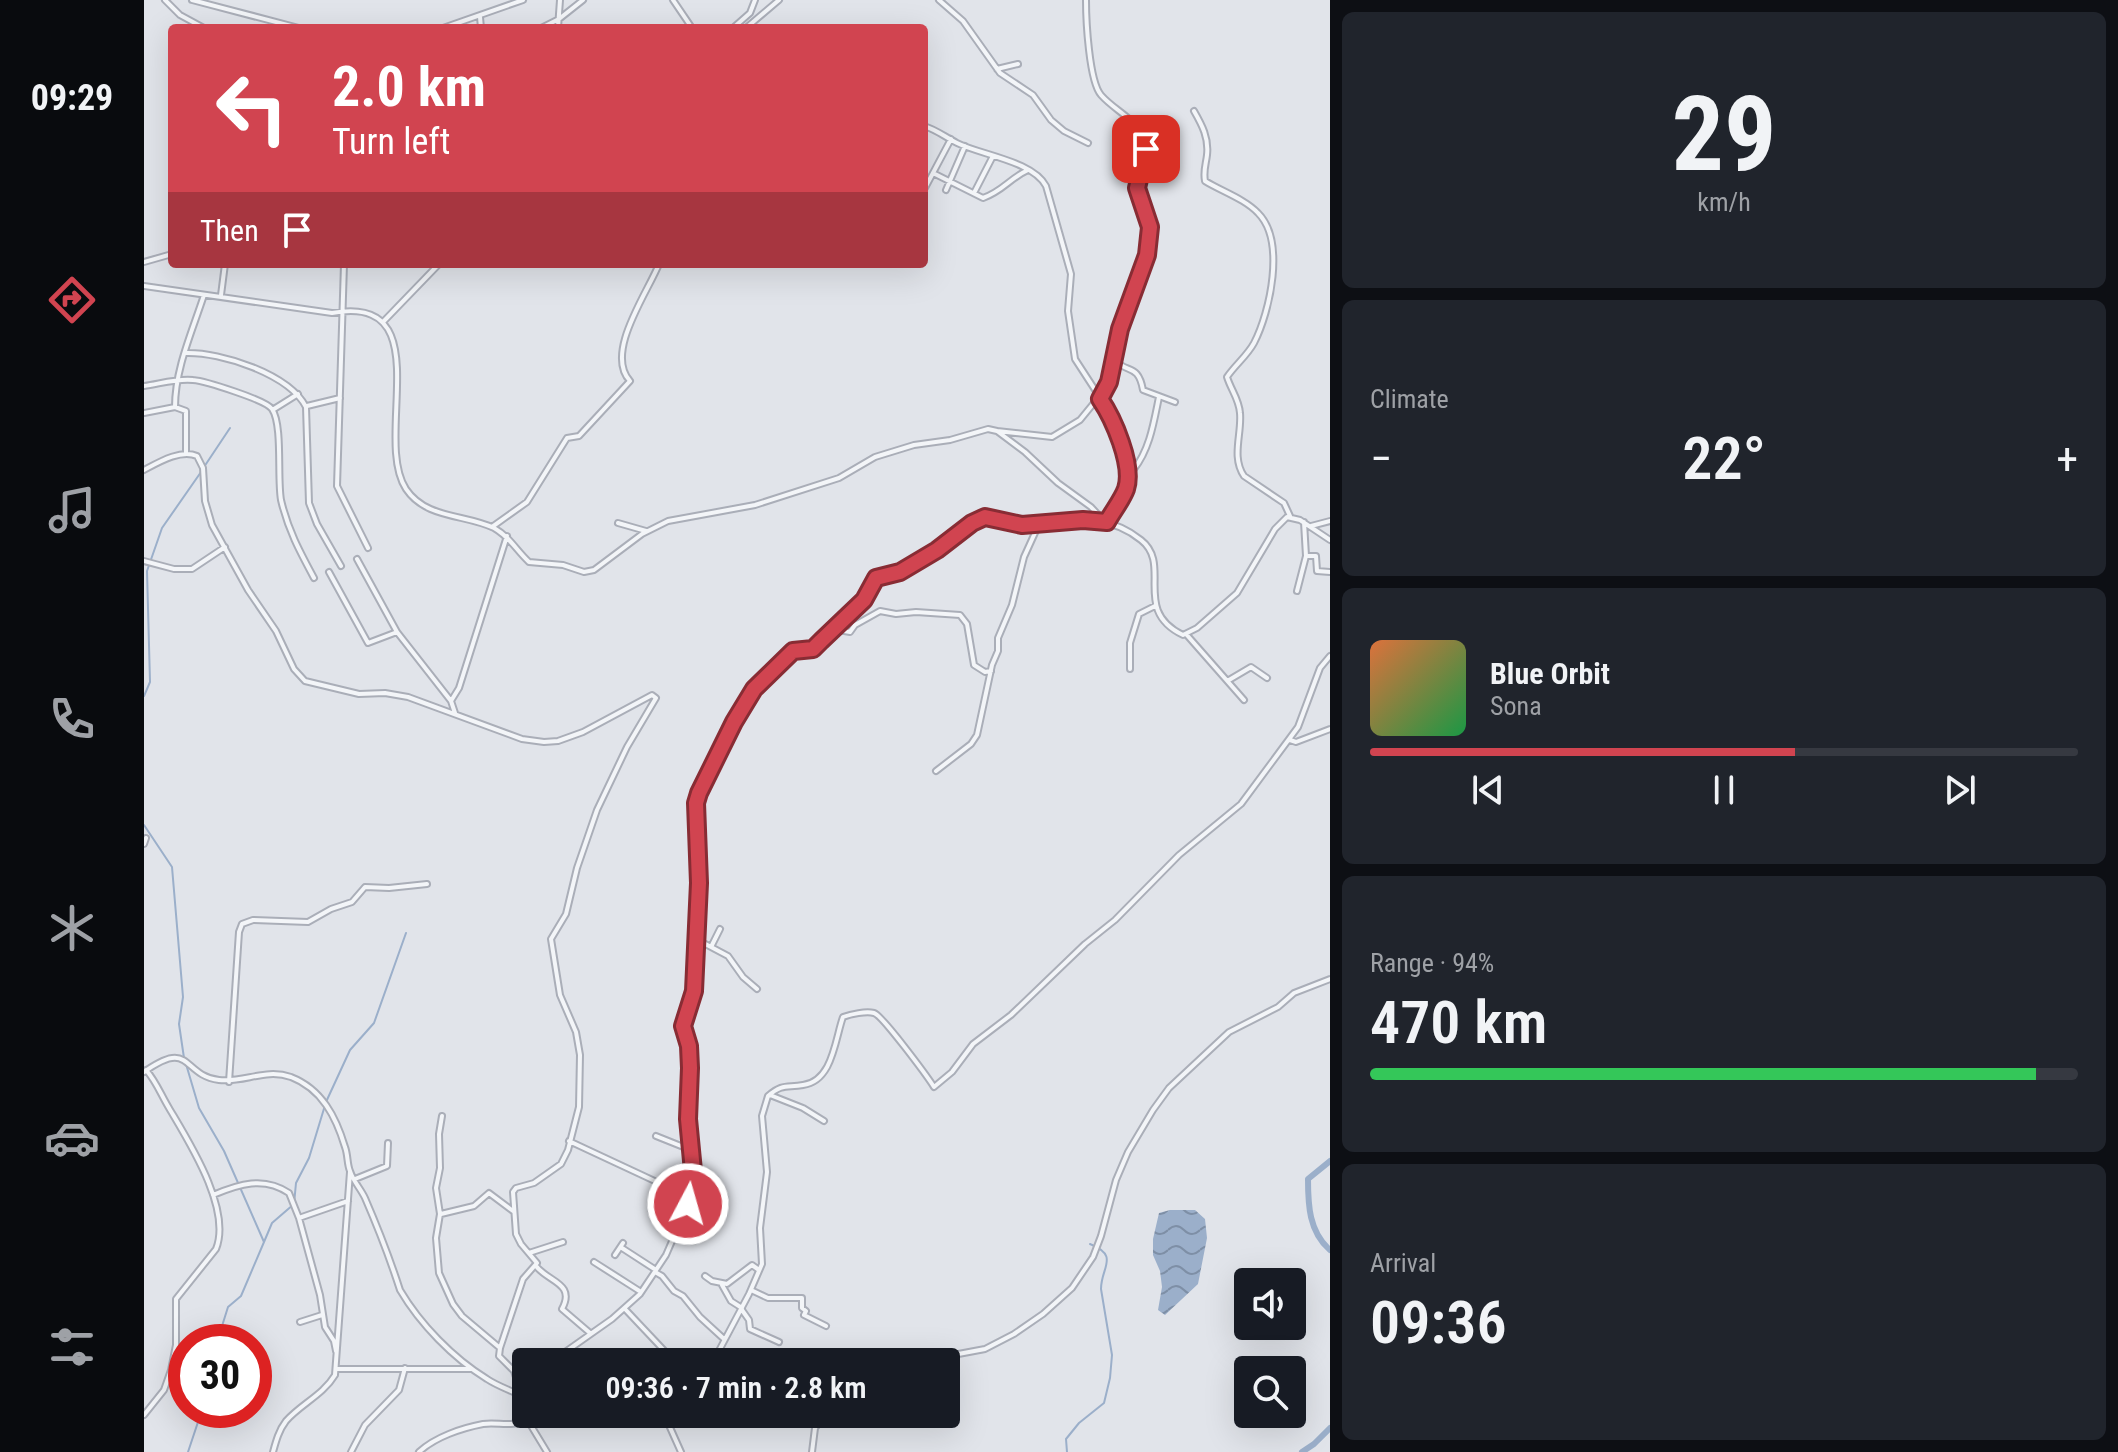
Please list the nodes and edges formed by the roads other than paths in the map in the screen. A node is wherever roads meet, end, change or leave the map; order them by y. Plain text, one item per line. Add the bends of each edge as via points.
1 (165, 0) edge
2 (192, 0) edge
3 (523, 0) edge
4 (560, 0) edge
5 (583, 0) edge
6 (673, 0) edge
7 (755, 0) edge
8 (779, 0) edge
9 (939, 0) edge
10 (1086, 0) edge
11 (480, 17) junction
12 (559, 19) junction
13 (197, 24) edge
14 (284, 24) edge
15 (464, 24) edge
16 (481, 24) edge
17 (549, 24) edge
18 (558, 24) edge
19 (689, 24) edge
20 (738, 24) edge
21 (751, 24) edge
22 (1018, 64) dead end
23 (997, 69) junction
24 (1194, 111) dead end
25 (928, 127) edge
26 (951, 139) junction
27 (1088, 143) dead end
28 (965, 146) junction
29 (993, 156) junction
30 (1028, 170) junction
31 (933, 173) junction
32 (928, 182) edge
33 (951, 182) junction
34 (946, 190) dead end
35 (974, 194) junction
36 (168, 255) edge
37 (144, 262) edge
38 (224, 268) edge
39 (344, 268) edge
40 (435, 268) edge
41 (657, 268) edge
42 (144, 286) edge
43 (204, 295) junction
44 (221, 295) junction
45 (342, 311) junction
46 (383, 322) junction
47 (186, 353) junction
48 (1115, 360) junction
49 (177, 382) junction
50 (144, 386) edge
51 (298, 394) junction
52 (1159, 397) junction
53 (340, 398) junction
54 (1099, 398) junction
55 (1175, 402) dead end
56 (175, 407) junction
57 (306, 407) junction
58 (273, 410) junction
59 (144, 413) edge
60 (997, 431) junction
61 (186, 454) junction
62 (1127, 469) junction
63 (144, 470) edge
64 (1290, 516) junction
65 (1105, 521) junction
66 (1330, 521) edge
67 (1304, 522) junction
68 (618, 523) dead end
69 (1039, 524) junction
70 (1311, 526) junction
71 (492, 527) junction
72 (646, 531) junction
73 (507, 536) junction
74 (1330, 540) edge
75 (225, 547) junction
76 (368, 548) dead end
77 (1306, 556) junction
78 (357, 559) dead end
79 (144, 561) edge
80 (341, 566) dead end
81 (329, 572) dead end
82 (1330, 572) edge
83 (314, 578) dead end
84 (1297, 591) dead end
85 (1155, 606) junction
86 (833, 629) junction
87 (397, 632) junction
88 (1186, 634) junction
89 (1330, 656) edge
90 (1130, 669) dead end
91 (991, 671) junction
92 (1267, 678) dead end
93 (1229, 680) junction
94 (1244, 700) dead end
95 (451, 701) junction
96 (455, 713) junction
97 (1330, 729) edge
98 (1290, 740) junction
99 (936, 771) dead end
100 (427, 884) dead end
101 (720, 929) dead end
102 (696, 939) junction
103 (711, 947) junction
104 (1330, 979) edge
105 (757, 989) dead end
106 (152, 1067) junction
107 (145, 1071) edge
108 (152, 1077) junction
109 (229, 1082) junction
110 (770, 1095) junction
111 (442, 1116) dead end
112 (824, 1121) dead end
113 (656, 1136) dead end
114 (569, 1141) junction
115 (388, 1143) dead end
116 (691, 1150) junction
117 (350, 1171) junction
118 (355, 1180) junction
119 (701, 1180) dead end
120 (691, 1188) junction
121 (213, 1195) junction
122 (689, 1197) junction
123 (348, 1201) junction
124 (513, 1211) junction
125 (440, 1214) junction
126 (299, 1218) junction
127 (563, 1242) dead end
128 (529, 1253) junction
129 (615, 1255) dead end
130 (594, 1262) dead end
131 (536, 1266) junction
132 (656, 1271) junction
133 (760, 1272) junction
134 (705, 1276) dead end
135 (722, 1284) junction
136 (751, 1290) junction
137 (641, 1292) junction
138 (624, 1308) junction
139 (742, 1309) junction
140 (322, 1315) junction
141 (300, 1322) dead end
142 (826, 1326) dead end
143 (590, 1333) junction
144 (724, 1339) junction
145 (779, 1342) dead end
146 (500, 1348) junction
147 (570, 1348) edge
148 (662, 1348) edge
149 (720, 1348) edge
150 (960, 1354) edge
151 (337, 1367) junction
152 (405, 1368) junction
153 (472, 1369) junction
154 (512, 1369) edge
155 (512, 1392) edge
156 (144, 1415) edge
157 (512, 1426) edge
158 (532, 1428) edge
159 (670, 1428) edge
160 (815, 1428) edge
161 (273, 1452) edge
162 (351, 1452) edge
163 (419, 1452) edge
164 (547, 1452) edge
165 (681, 1452) edge
166 (812, 1452) edge

1 - 13 street
2 - 14 street
3 - 11 street
4 - 12 street
5 - 12 street
6 - 19 street
7 - 20 street
8 - 21 street
9 - 23 street via 963,21
10 - 48 street via 1096,87 1137,125 1146,149 1137,188 1150,227 1147,255 1120,329
11 - 15 street
11 - 16 street
12 - 17 street
12 - 18 street
22 - 23 street
23 - 27 street via 1033,95 1058,127
24 - 64 street via 1205,131 1205,181 1256,209 1273,247 1269,305 1261,329 1227,377 1238,398 1240,471 1284,503
25 - 26 street
26 - 28 street
26 - 31 street
28 - 29 street
28 - 33 street
29 - 30 street
29 - 35 street
30 - 35 street via 1002,191 983,198
30 - 54 street via 1043,180 1048,192 1071,274 1068,311 1075,359
31 - 32 street
31 - 33 street
33 - 34 street
33 - 35 street
36 - 37 street
38 - 44 street
39 - 45 street
40 - 46 street
41 - 71 street via 625,342 622,368 630,381 579,436 567,438 527,502
42 - 43 street
43 - 44 street
43 - 47 street
44 - 45 street
45 - 46 street via 366,311
45 - 53 street
46 - 71 street via 395,343 396,464 407,490 438,513
47 - 49 street
47 - 51 street via 203,352 239,363
48 - 52 street via 1135,370 1143,390
48 - 54 street
49 - 50 street
49 - 56 street
49 - 58 street via 198,381 262,401
51 - 57 street
51 - 58 street
52 - 55 street
52 - 62 street via 1140,462
53 - 57 street
53 - 76 street via 337,486
54 - 60 street via 1080,420 1052,437
54 - 62 street via 1112,416
56 - 59 street
56 - 61 street via 186,411
57 - 80 street via 309,503
58 - 83 street via 285,518
60 - 65 street
60 - 72 street via 914,445 772,500 675,519
61 - 63 street
61 - 75 street via 201,462 208,513
62 - 65 street via 1127,486
64 - 67 street
64 - 88 street via 1275,529 1237,593
65 - 69 street
65 - 85 street via 1140,539 1149,550 1155,564
66 - 70 street
67 - 70 street
67 - 77 street
68 - 72 street
69 - 86 street via 980,519 909,567 876,578 864,600
69 - 91 street via 1024,557
70 - 74 street
71 - 73 street
72 - 73 street via 584,572 529,562
73 - 95 street
75 - 79 street via 192,569
75 - 96 street via 305,681 359,694 408,697
77 - 82 street via 1316,556 1317,571
77 - 84 street
78 - 87 street
81 - 87 street via 369,643
85 - 88 street via 1178,633
85 - 90 street via 1139,614 1130,643
86 - 91 street via 850,632 880,611 960,615 967,624 972,661
86 - 102 street via 813,649 793,651 754,689 699,793
87 - 95 street
88 - 93 street
89 - 98 street
91 - 99 street via 977,735
92 - 93 street via 1251,667
93 - 94 street
95 - 96 street
96 - 114 street via 528,741 551,742 601,724 645,697 656,698 597,810 566,914 551,939 581,1070 579,1107
97 - 98 street
98 - 110 street via 1241,804 973,1044 934,1087 917,1060 872,1012 843,1017 819,1078 803,1086 788,1084
100 - 109 street via 365,887 352,902 308,922 242,924
101 - 103 street
102 - 103 street
102 - 116 street via 694,991 683,1026 689,1046
103 - 105 street via 728,956
104 - 150 street via 1294,993 1229,1032 1169,1088 1128,1152 1093,1257 1072,1288 1014,1334 985,1349
106 - 107 street
106 - 108 street
106 - 109 street via 184,1058 204,1076
107 - 108 street
108 - 121 street via 191,1142
109 - 117 street via 271,1074 311,1088 332,1112
110 - 112 street
110 - 133 street via 762,1116 767,1172
111 - 125 street via 436,1188
113 - 116 street
114 - 122 street
114 - 124 street via 561,1164 514,1190
115 - 118 street via 387,1166
116 - 120 street
117 - 118 street
117 - 123 street
118 - 153 street via 408,1303
119 - 120 street
120 - 122 street
121 - 126 street via 239,1183 268,1184 289,1193
121 - 156 street via 219,1240 176,1299 171,1370 164,1390
122 - 132 street
123 - 126 street
123 - 151 street
124 - 125 street via 489,1193 474,1206
124 - 128 street via 516,1234
125 - 146 street via 436,1260 442,1283 462,1316
126 - 140 street
127 - 128 street
128 - 131 street
129 - 132 street via 623,1245
130 - 137 street
131 - 143 street via 564,1288 562,1309
131 - 146 street via 523,1279
132 - 137 street
132 - 144 street
133 - 135 street via 752,1265
133 - 136 street
134 - 135 street
135 - 139 street
136 - 139 street
136 - 142 street via 768,1298 802,1298 804,1315
137 - 138 street
138 - 143 street
138 - 148 street
139 - 144 street
139 - 145 street via 750,1329
140 - 141 street
140 - 151 street via 334,1341
143 - 147 street
144 - 149 street
146 - 154 street via 499,1356
151 - 152 street
151 - 161 street via 319,1394 287,1420
152 - 153 street
152 - 162 street via 399,1390 365,1425
153 - 155 street
157 - 163 street via 476,1426
158 - 164 street
159 - 165 street
160 - 166 street

